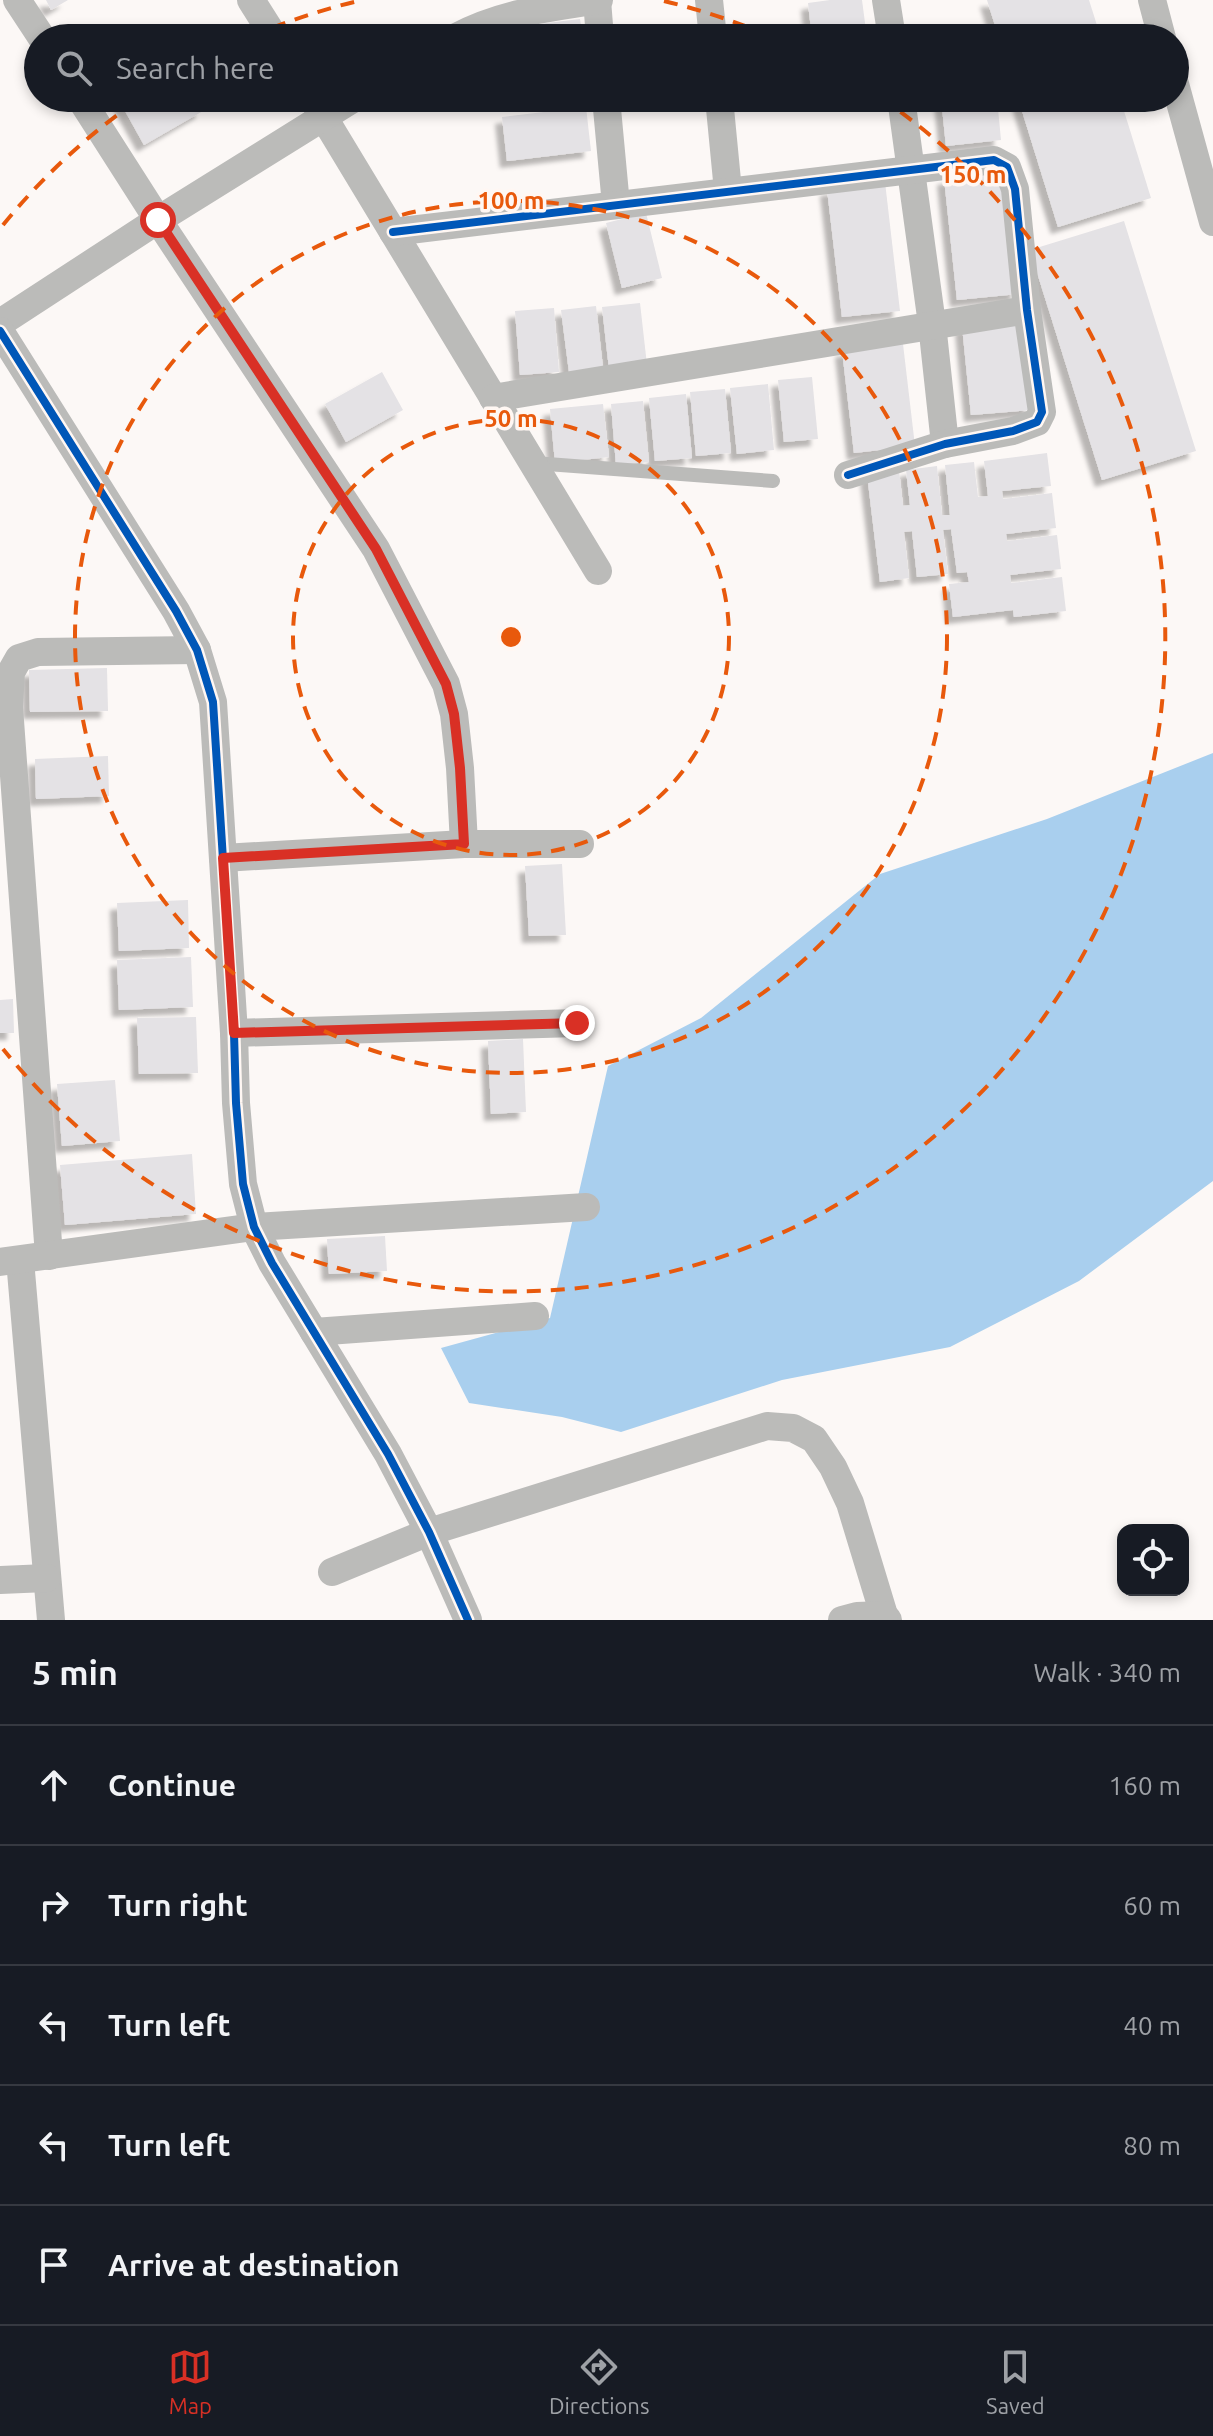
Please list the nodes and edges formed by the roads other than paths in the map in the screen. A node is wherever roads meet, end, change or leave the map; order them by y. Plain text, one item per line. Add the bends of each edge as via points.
1 (17, 0) edge
2 (251, 0) edge
3 (598, 0) edge
4 (709, 0) edge
5 (886, 0) edge
6 (1152, 0) edge
7 (33, 24) edge
8 (266, 24) edge
9 (484, 24) edge
10 (599, 24) edge
11 (712, 24) edge
12 (890, 24) edge
13 (1158, 24) edge
14 (89, 112) edge
15 (312, 112) edge
16 (320, 112) edge
17 (607, 112) edge
18 (720, 112) edge
19 (903, 112) edge
20 (1183, 112) edge
21 (911, 169) junction
22 (728, 191) junction
23 (616, 205) junction
24 (158, 220) junction
25 (1213, 222) edge
26 (393, 232) junction
27 (1027, 310) junction
28 (0, 323) edge
29 (932, 324) junction
30 (0, 331) edge
31 (493, 398) junction
32 (945, 444) junction
33 (533, 463) junction
34 (848, 475) dead end
35 (773, 481) dead end
36 (598, 571) dead end
37 (197, 650) junction
38 (464, 844) junction
39 (580, 844) dead end
40 (223, 858) junction
41 (10, 868) edge
42 (577, 1023) dead end
43 (234, 1033) junction
44 (586, 1207) dead end
45 (254, 1227) junction
46 (49, 1256) junction
47 (10, 1261) edge
48 (535, 1316) dead end
49 (314, 1332) junction
50 (429, 1532) junction
51 (332, 1572) dead end
52 (47, 1578) junction
53 (0, 1580) edge
54 (886, 1618) edge
55 (51, 1620) edge
56 (468, 1620) edge
57 (842, 1620) edge

1 - 7 street
2 - 8 street
3 - 9 street via 525,10
3 - 10 street
4 - 11 street
5 - 12 street
6 - 13 street
14 - 24 street
15 - 24 street
16 - 26 street
17 - 23 street
18 - 22 street
19 - 21 street
20 - 25 street
21 - 22 street
21 - 27 street via 994,160 1007,167 1015,189
21 - 29 street
22 - 23 street
23 - 26 street
24 - 28 street
24 - 38 street via 376,549 446,684 454,714
26 - 31 street
27 - 29 street
27 - 32 street via 1042,412 1037,422
29 - 31 street
29 - 32 street
30 - 37 street
31 - 33 street
32 - 34 street
33 - 35 lane
33 - 36 street
37 - 40 street via 213,702
37 - 41 street via 38,652 19,658 11,672 9,707
38 - 39 street
38 - 40 street
40 - 43 street
41 - 46 street
42 - 43 street
43 - 45 street via 243,1184
44 - 45 street
45 - 46 street
45 - 49 street
46 - 47 street
47 - 52 street
48 - 49 street
49 - 50 street
50 - 51 street
50 - 54 street via 767,1426 793,1428 814,1439 833,1467 850,1503
50 - 56 street
52 - 53 street
52 - 55 street
54 - 57 street

